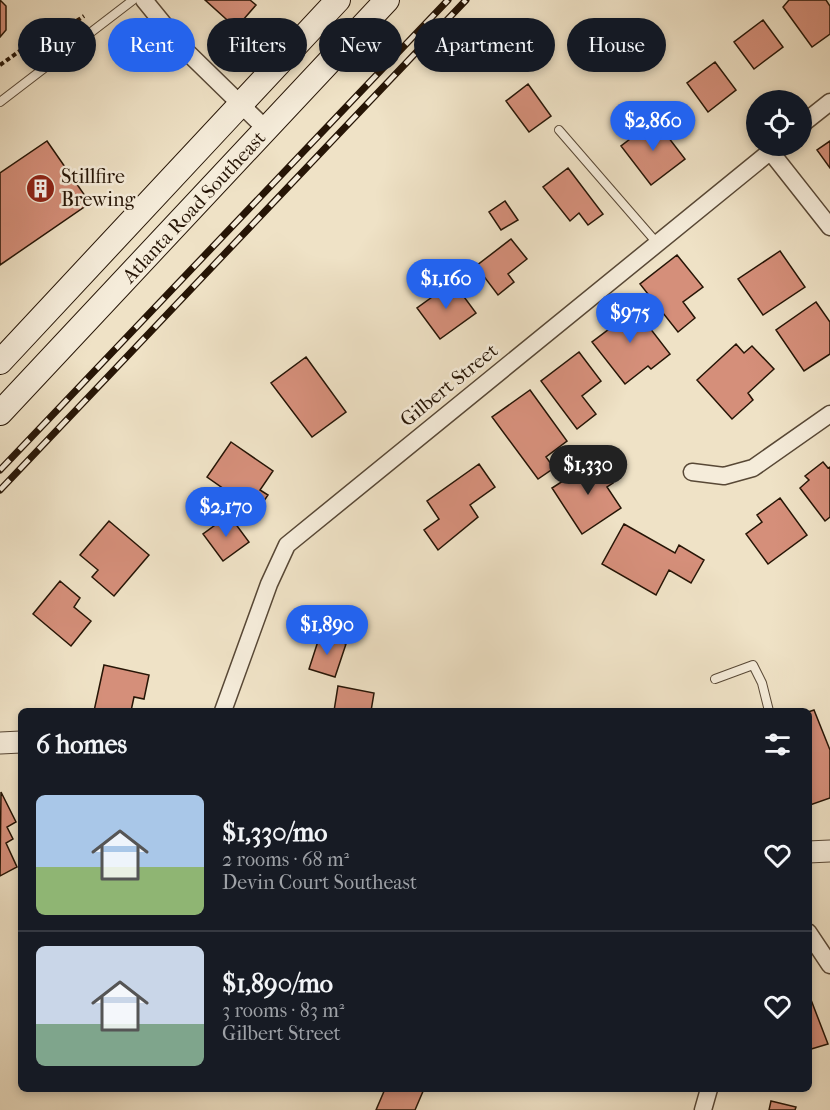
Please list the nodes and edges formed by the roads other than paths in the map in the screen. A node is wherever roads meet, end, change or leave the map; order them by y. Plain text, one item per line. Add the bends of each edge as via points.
1 (133, 0) edge
2 (144, 0) edge
3 (387, 0) edge
4 (332, 2) edge
5 (0, 102) edge
6 (830, 102) edge
7 (241, 105) junction
8 (812, 116) edge
9 (267, 130) junction
10 (559, 130) dead end
11 (763, 156) edge
12 (779, 156) edge
13 (830, 228) edge
14 (657, 243) junction
15 (0, 363) edge
16 (0, 413) edge
17 (830, 414) edge
18 (692, 472) dead end
19 (715, 679) dead end
20 (224, 708) edge
21 (768, 708) edge
22 (18, 742) edge
23 (0, 743) edge
24 (830, 851) edge
25 (812, 852) edge
26 (812, 938) edge
27 (830, 965) edge
28 (708, 1092) edge
29 (703, 1110) edge

1 - 5 lane
2 - 7 street via 184,49
3 - 9 main road, Atlanta Road Southeast
4 - 7 main road, Atlanta Road Southeast
6 - 8 street
7 - 9 street
7 - 15 main road, Atlanta Road Southeast
9 - 16 main road, Atlanta Road Southeast
10 - 14 lane
11 - 14 street, Gilbert Street
12 - 13 street
14 - 20 street, Gilbert Street via 287,545
17 - 18 street via 753,468 724,476
19 - 21 lane via 753,665
22 - 23 street
24 - 25 street
26 - 27 street
28 - 29 street

